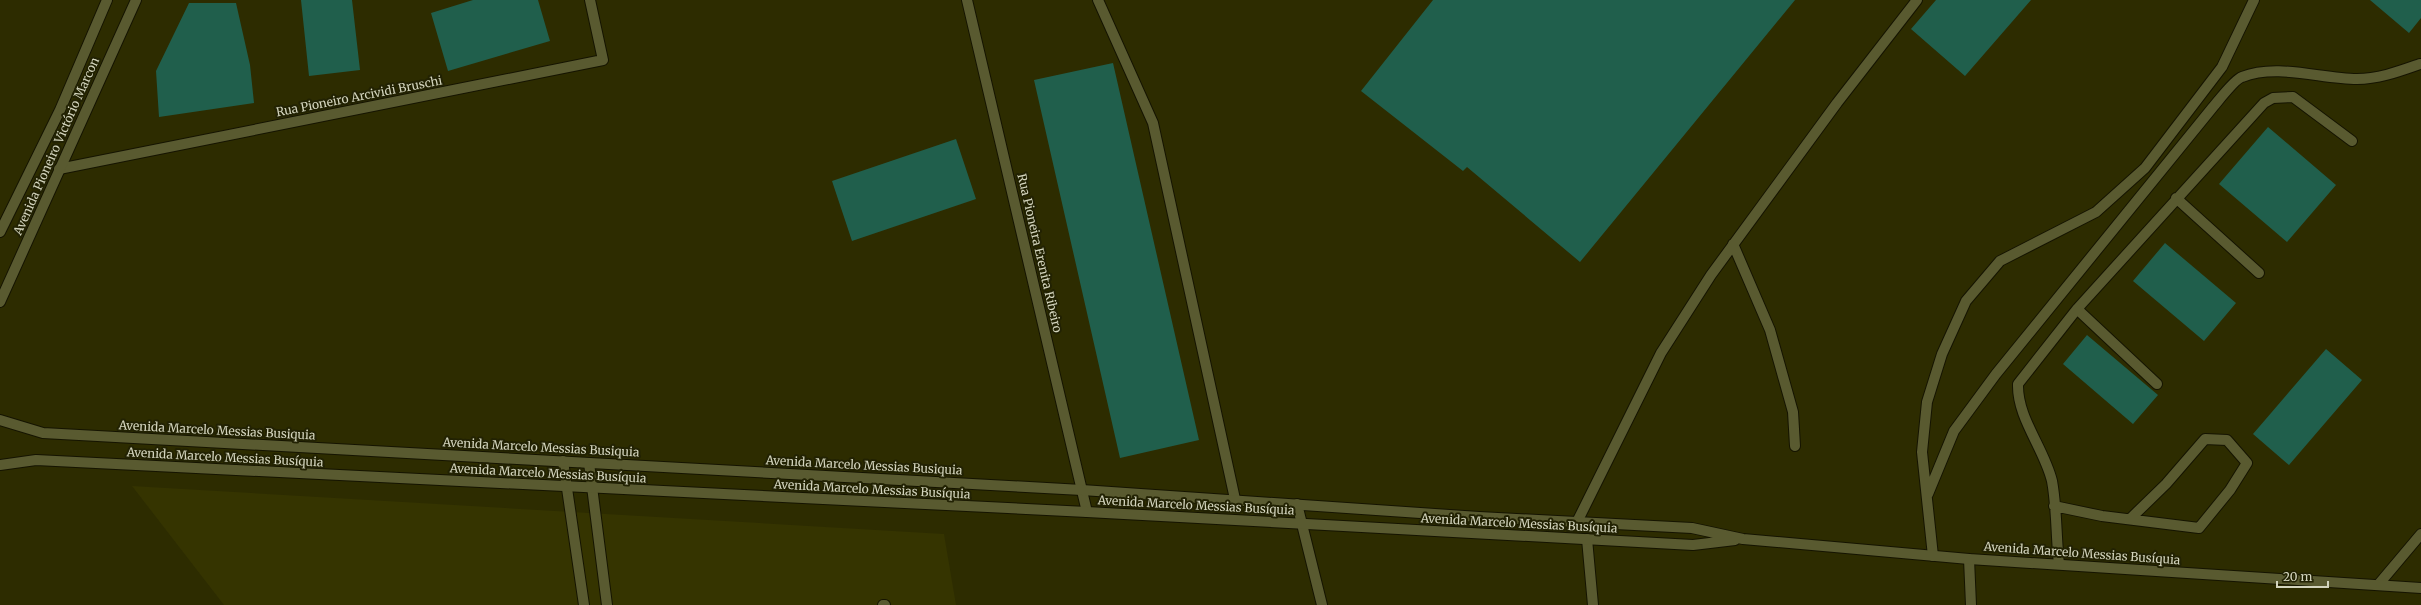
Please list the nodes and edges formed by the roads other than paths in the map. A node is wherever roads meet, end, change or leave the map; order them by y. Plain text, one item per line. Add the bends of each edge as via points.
1 (108, 0) edge
2 (136, 0) edge
3 (590, 0) edge
4 (967, 0) edge
5 (1098, 0) edge
6 (1917, 0) edge
7 (2254, 0) edge
8 (2420, 64) dead end
9 (2352, 142) dead end
10 (59, 169) junction
11 (2176, 198) junction
12 (0, 232) edge
13 (1733, 244) junction
14 (2259, 273) dead end
15 (0, 302) edge
16 (2077, 309) junction
17 (2157, 384) dead end
18 (0, 420) edge
19 (1795, 446) dead end
20 (563, 461) junction
21 (588, 463) junction
22 (0, 465) edge
23 (567, 487) junction
24 (591, 488) junction
25 (1082, 490) junction
26 (1928, 494) junction
27 (1235, 499) junction
28 (1297, 504) junction
29 (2054, 506) junction
30 (1087, 512) junction
31 (1479, 517) junction
32 (2130, 519) junction
33 (1577, 522) junction
34 (1300, 524) junction
35 (1479, 534) junction
36 (2421, 534) edge
37 (1587, 539) junction
38 (1743, 539) junction
39 (1933, 556) junction
40 (1969, 559) junction
41 (2059, 564) junction
42 (2378, 585) junction
43 (2421, 588) edge
44 (584, 605) edge
45 (607, 605) edge
46 (1322, 605) edge
47 (1593, 605) edge
48 (1971, 605) edge

1 - 12 street, Avenida Pioneiro Victório Marcon via 60,110
2 - 10 street, Avenida Pioneiro Victório Marcon
3 - 10 street, Rua Pioneiro Arcividi Bruschi via 603,60
4 - 25 street, Rua Pioneira Erenita Ribeiro
5 - 27 street via 1153,123
6 - 13 street via 1853,81
7 - 26 street via 2222,67 2145,168 2096,212 2000,261 1966,301 1942,354 1927,402 1922,452
8 - 26 street via 2388,75 2358,79 2301,73 2261,73 2241,77 2213,107 1996,374 1954,430
9 - 11 street via 2293,97 2273,98 2264,103
10 - 15 street, Avenida Pioneiro Victório Marcon
11 - 14 street
11 - 16 street
13 - 19 street via 1770,330 1794,412
13 - 33 street via 1661,353
16 - 17 street
16 - 29 street via 2018,384 2017,398 2044,455 2052,482
18 - 20 street, Avenida Marcelo Messias Busiquia via 42,433
20 - 21 street, Avenida Marcelo Messias Busiquia
20 - 23 street
21 - 24 street
21 - 25 street, Avenida Marcelo Messias Busiquia
22 - 23 street, Avenida Marcelo Messias Busíquia via 36,460
23 - 24 street, Avenida Marcelo Messias Busíquia
23 - 44 street
24 - 30 street, Avenida Marcelo Messias Busíquia
24 - 45 street
25 - 27 street, Avenida Marcelo Messias Busíquia
25 - 30 street, Rua Pioneira Erenita Ribeiro
26 - 39 street
27 - 28 street, Avenida Marcelo Messias Busíquia
28 - 31 street, Avenida Marcelo Messias Busíquia
28 - 34 street
29 - 32 street
29 - 41 street
30 - 34 street, Avenida Marcelo Messias Busíquia
31 - 33 street, Avenida Marcelo Messias Busíquia
31 - 35 street
32 - 32 street via 2199,528 2230,490 2247,463 2226,440 2206,438 2166,484
33 - 38 street, Avenida Marcelo Messias Busíquia via 1692,528
34 - 35 street, Avenida Marcelo Messias Busíquia
34 - 46 street
35 - 37 street, Avenida Marcelo Messias Busíquia
36 - 42 street
37 - 38 street, Avenida Marcelo Messias Busíquia via 1693,545
37 - 47 street
38 - 39 street, Avenida Marcelo Messias Busíquia
39 - 40 street, Avenida Marcelo Messias Busíquia
40 - 41 street, Avenida Marcelo Messias Busíquia
40 - 48 street
41 - 42 street, Avenida Marcelo Messias Busíquia
42 - 43 street, Avenida Marcelo Messias Busíquia

